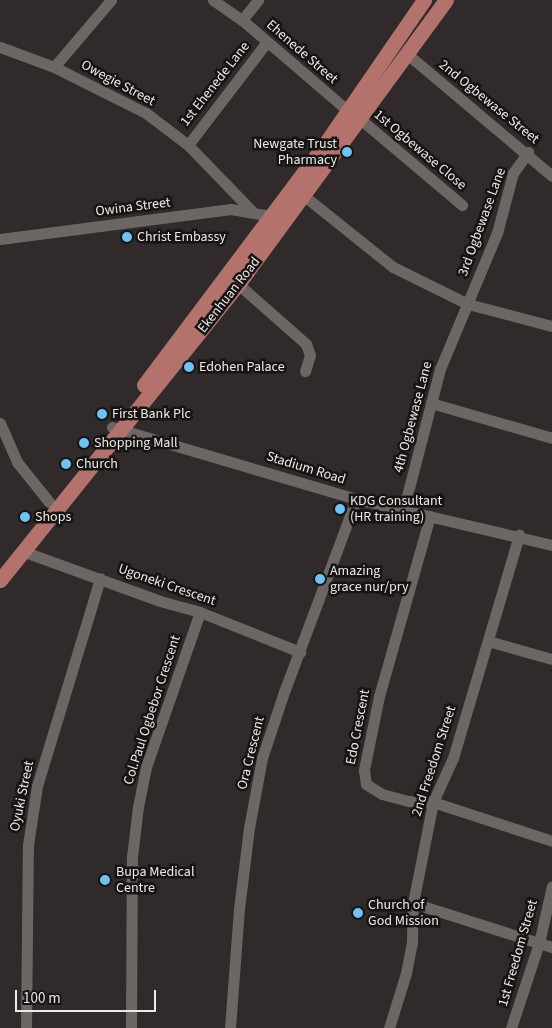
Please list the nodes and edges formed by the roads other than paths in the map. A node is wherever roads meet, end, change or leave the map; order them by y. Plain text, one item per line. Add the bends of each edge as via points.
1 (111, 0) edge
2 (213, 0) edge
3 (258, 0) edge
4 (424, 0) edge
5 (446, 0) edge
6 (242, 20) junction
7 (266, 43) junction
8 (0, 47) edge
9 (406, 53) junction
10 (54, 67) junction
11 (353, 114) junction
12 (188, 144) junction
13 (528, 152) junction
14 (552, 176) edge
15 (303, 195) junction
16 (462, 205) dead end
17 (251, 210) junction
18 (269, 216) junction
19 (0, 239) edge
20 (238, 284) junction
21 (468, 304) junction
22 (552, 326) edge
23 (305, 371) dead end
24 (431, 403) junction
25 (0, 423) edge
26 (116, 428) junction
27 (552, 438) edge
28 (356, 499) junction
29 (49, 502) junction
30 (403, 511) junction
31 (430, 516) junction
32 (519, 535) junction
33 (552, 545) edge
34 (22, 551) junction
35 (0, 563) edge
36 (100, 578) junction
37 (0, 580) edge
38 (200, 612) junction
39 (488, 641) junction
40 (300, 652) junction
41 (552, 658) edge
42 (433, 802) junction
43 (552, 841) edge
44 (552, 886) edge
45 (412, 903) junction
46 (539, 943) junction
47 (552, 947) edge
48 (26, 1028) edge
49 (131, 1028) edge
50 (230, 1028) edge
51 (389, 1028) edge
52 (512, 1028) edge

1 - 10 street
2 - 6 street, Ehenede Street
3 - 6 street
4 - 11 main road, Ekenhuan Road
5 - 9 main road, Ekenhuan Road
6 - 7 street, Ehenede Street
7 - 11 street, Ehenede Street
7 - 12 street, 1st Ehenede Lane
8 - 10 street, Owegie Street
9 - 11 main road, Ekenhuan Road
9 - 13 street, 2nd Ogbewase Street
10 - 12 street, Owegie Street via 146,113
11 - 15 main road, Ekenhuan Road
11 - 16 street, 1st Ogbewase Close
11 - 18 main road, Ekenhuan Road
12 - 17 street, Owegie Street
13 - 14 street, 2nd Ogbewase Street
13 - 21 street, 3rd Ogbewase Lane via 514,173 497,233
15 - 20 main road, Ekenhuan Road
15 - 21 street via 393,267
17 - 18 street, Owina Street
17 - 19 street, Owina Street via 231,209
18 - 26 main road, Ekenhuan Road
20 - 23 street via 306,344 310,355
20 - 26 main road, Ekenhuan Road
21 - 22 street
21 - 24 street, 4th Ogbewase Lane via 440,369
24 - 27 street
24 - 30 street, 4th Ogbewase Lane
25 - 29 street via 17,462
26 - 28 street, Stadium Road
26 - 29 main road, Ekenhuan Road
26 - 34 main road, Ekenhuan Road
28 - 30 street, Stadium Road
28 - 40 street, Ora Crescent
29 - 35 main road, Ekenhuan Road
30 - 31 street, Stadium Road
31 - 32 street, Stadium Road
31 - 42 street, Edo Crescent via 379,696 364,778 371,790 409,801
32 - 33 street, Stadium Road
32 - 39 street, 2nd Freedom Street
34 - 36 street, Ugoneki Crescent
34 - 37 main road, Ekenhuan Road
36 - 38 street, Ugoneki Crescent
36 - 48 street, Oyuki Street via 37,786 28,845
38 - 40 street, Ugoneki Crescent
38 - 49 street, Col.Paul Ogbebor Crescent via 146,767 138,807 132,857
39 - 41 street
39 - 42 street, 2nd Freedom Street via 453,758
40 - 50 street, Ora Crescent via 262,758 239,909
42 - 43 street, Edo Crescent
42 - 45 street, 2nd Freedom Street
44 - 46 street, 1st Freedom Street
45 - 46 street
45 - 51 street, 2nd Freedom Street via 412,942
46 - 47 street
46 - 52 street, 1st Freedom Street

